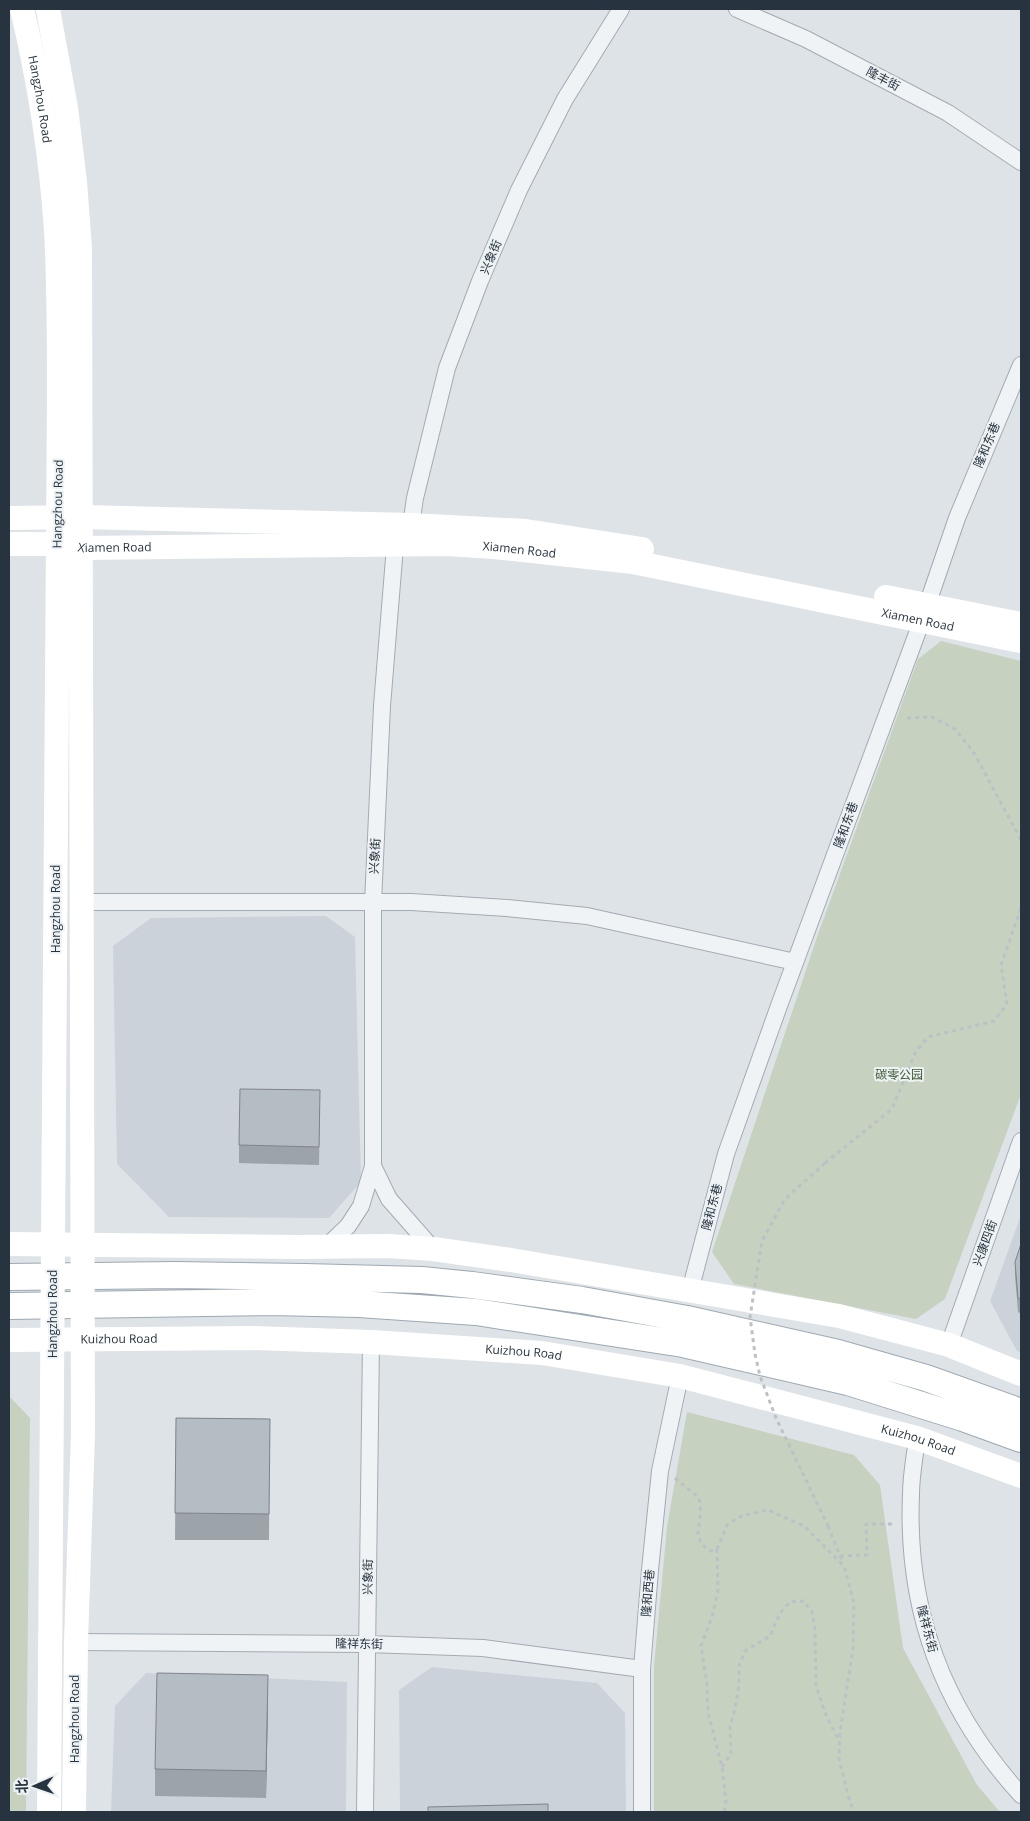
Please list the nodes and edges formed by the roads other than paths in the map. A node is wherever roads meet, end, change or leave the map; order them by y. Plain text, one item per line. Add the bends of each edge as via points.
1 (22, 9) edge
2 (48, 9) edge
3 (622, 9) edge
4 (737, 9) edge
5 (1021, 162) edge
6 (1021, 366) edge
7 (70, 517) junction
8 (9, 518) edge
9 (411, 525) junction
10 (9, 544) edge
11 (58, 544) junction
12 (395, 546) junction
13 (82, 548) junction
14 (925, 612) junction
15 (1021, 624) edge
16 (1021, 641) edge
17 (82, 902) junction
18 (373, 903) junction
19 (795, 962) junction
20 (1021, 1141) edge
21 (373, 1166) junction
22 (83, 1243) junction
23 (9, 1244) edge
24 (54, 1244) junction
25 (327, 1246) junction
26 (433, 1250) junction
27 (9, 1277) edge
28 (53, 1278) junction
29 (83, 1278) junction
30 (690, 1291) junction
31 (84, 1305) junction
32 (9, 1306) edge
33 (53, 1306) junction
34 (9, 1340) edge
35 (53, 1340) junction
36 (83, 1340) junction
37 (371, 1342) junction
38 (949, 1345) junction
39 (1021, 1374) edge
40 (680, 1376) junction
41 (1021, 1412) edge
42 (917, 1438) junction
43 (1021, 1439) edge
44 (1021, 1476) edge
45 (76, 1642) junction
46 (367, 1644) junction
47 (642, 1669) junction
48 (1021, 1795) edge
49 (49, 1812) edge
50 (74, 1812) edge
51 (365, 1812) edge
52 (642, 1812) edge

1 - 7 main road, Hangzhou Road via 44,115 52,182 58,284 59,394
2 - 7 main road, Hangzhou Road via 66,108 80,249
3 - 9 street, 兴象街 via 565,99 519,190 480,282 447,368 414,498
4 - 5 street, 隆丰街 via 806,39 948,113
6 - 14 street, 隆和东巷 via 957,518
7 - 8 main road, Xiamen Road
7 - 9 main road, Xiamen Road
7 - 11 main road, Hangzhou Road
7 - 13 main road, Hangzhou Road
9 - 14 main road, Xiamen Road via 526,531 604,542
10 - 11 main road, Xiamen Road
11 - 13 main road, Xiamen Road
11 - 24 main road, Hangzhou Road
12 - 13 main road, Xiamen Road
12 - 14 main road, Xiamen Road via 447,544 494,547 633,562
12 - 18 street, 兴象街 via 382,706
13 - 17 main road, Hangzhou Road
14 - 15 main road, Xiamen Road
14 - 16 main road, Xiamen Road
14 - 19 street, 隆和东巷
17 - 18 street
17 - 22 main road, Hangzhou Road
18 - 19 street via 411,902 587,916
18 - 21 street, 兴象街
19 - 30 street, 隆和东巷 via 726,1154
20 - 38 street, 兴康四街
21 - 25 street, 兴象街 via 361,1206 348,1226
21 - 26 street, 兴象街 via 389,1199
22 - 24 main road
22 - 25 main road
22 - 29 main road, Hangzhou Road
23 - 24 main road
24 - 28 main road, Hangzhou Road
25 - 26 main road
26 - 30 main road
27 - 28 main road
28 - 29 main road
28 - 33 main road, Hangzhou Road
29 - 31 main road, Hangzhou Road
29 - 41 main road via 193,1276 422,1280 582,1300 687,1319 838,1353 926,1378
30 - 38 main road via 838,1316
31 - 33 main road
31 - 36 main road, Hangzhou Road
31 - 43 main road via 349,1304 476,1312 528,1319 683,1344 848,1382
32 - 33 main road
33 - 35 main road, Hangzhou Road
34 - 35 main road, Kuizhou Road
35 - 36 main road, Kuizhou Road
35 - 49 main road, Hangzhou Road
36 - 37 main road, Kuizhou Road via 252,1338
36 - 45 main road, Hangzhou Road via 84,1434
37 - 40 main road, Kuizhou Road via 542,1353
37 - 46 street, 兴象街
38 - 39 main road
40 - 42 main road, Kuizhou Road
40 - 47 street, 隆和西巷 via 660,1471
42 - 44 main road, Kuizhou Road
42 - 48 street, 隆祥东街 via 911,1503 912,1559 921,1612 934,1658 974,1736
45 - 46 street, 隆祥东街
45 - 50 main road, Hangzhou Road
46 - 47 street, 隆祥东街 via 483,1648
46 - 51 street, 兴象街
47 - 52 street, 隆和西巷

